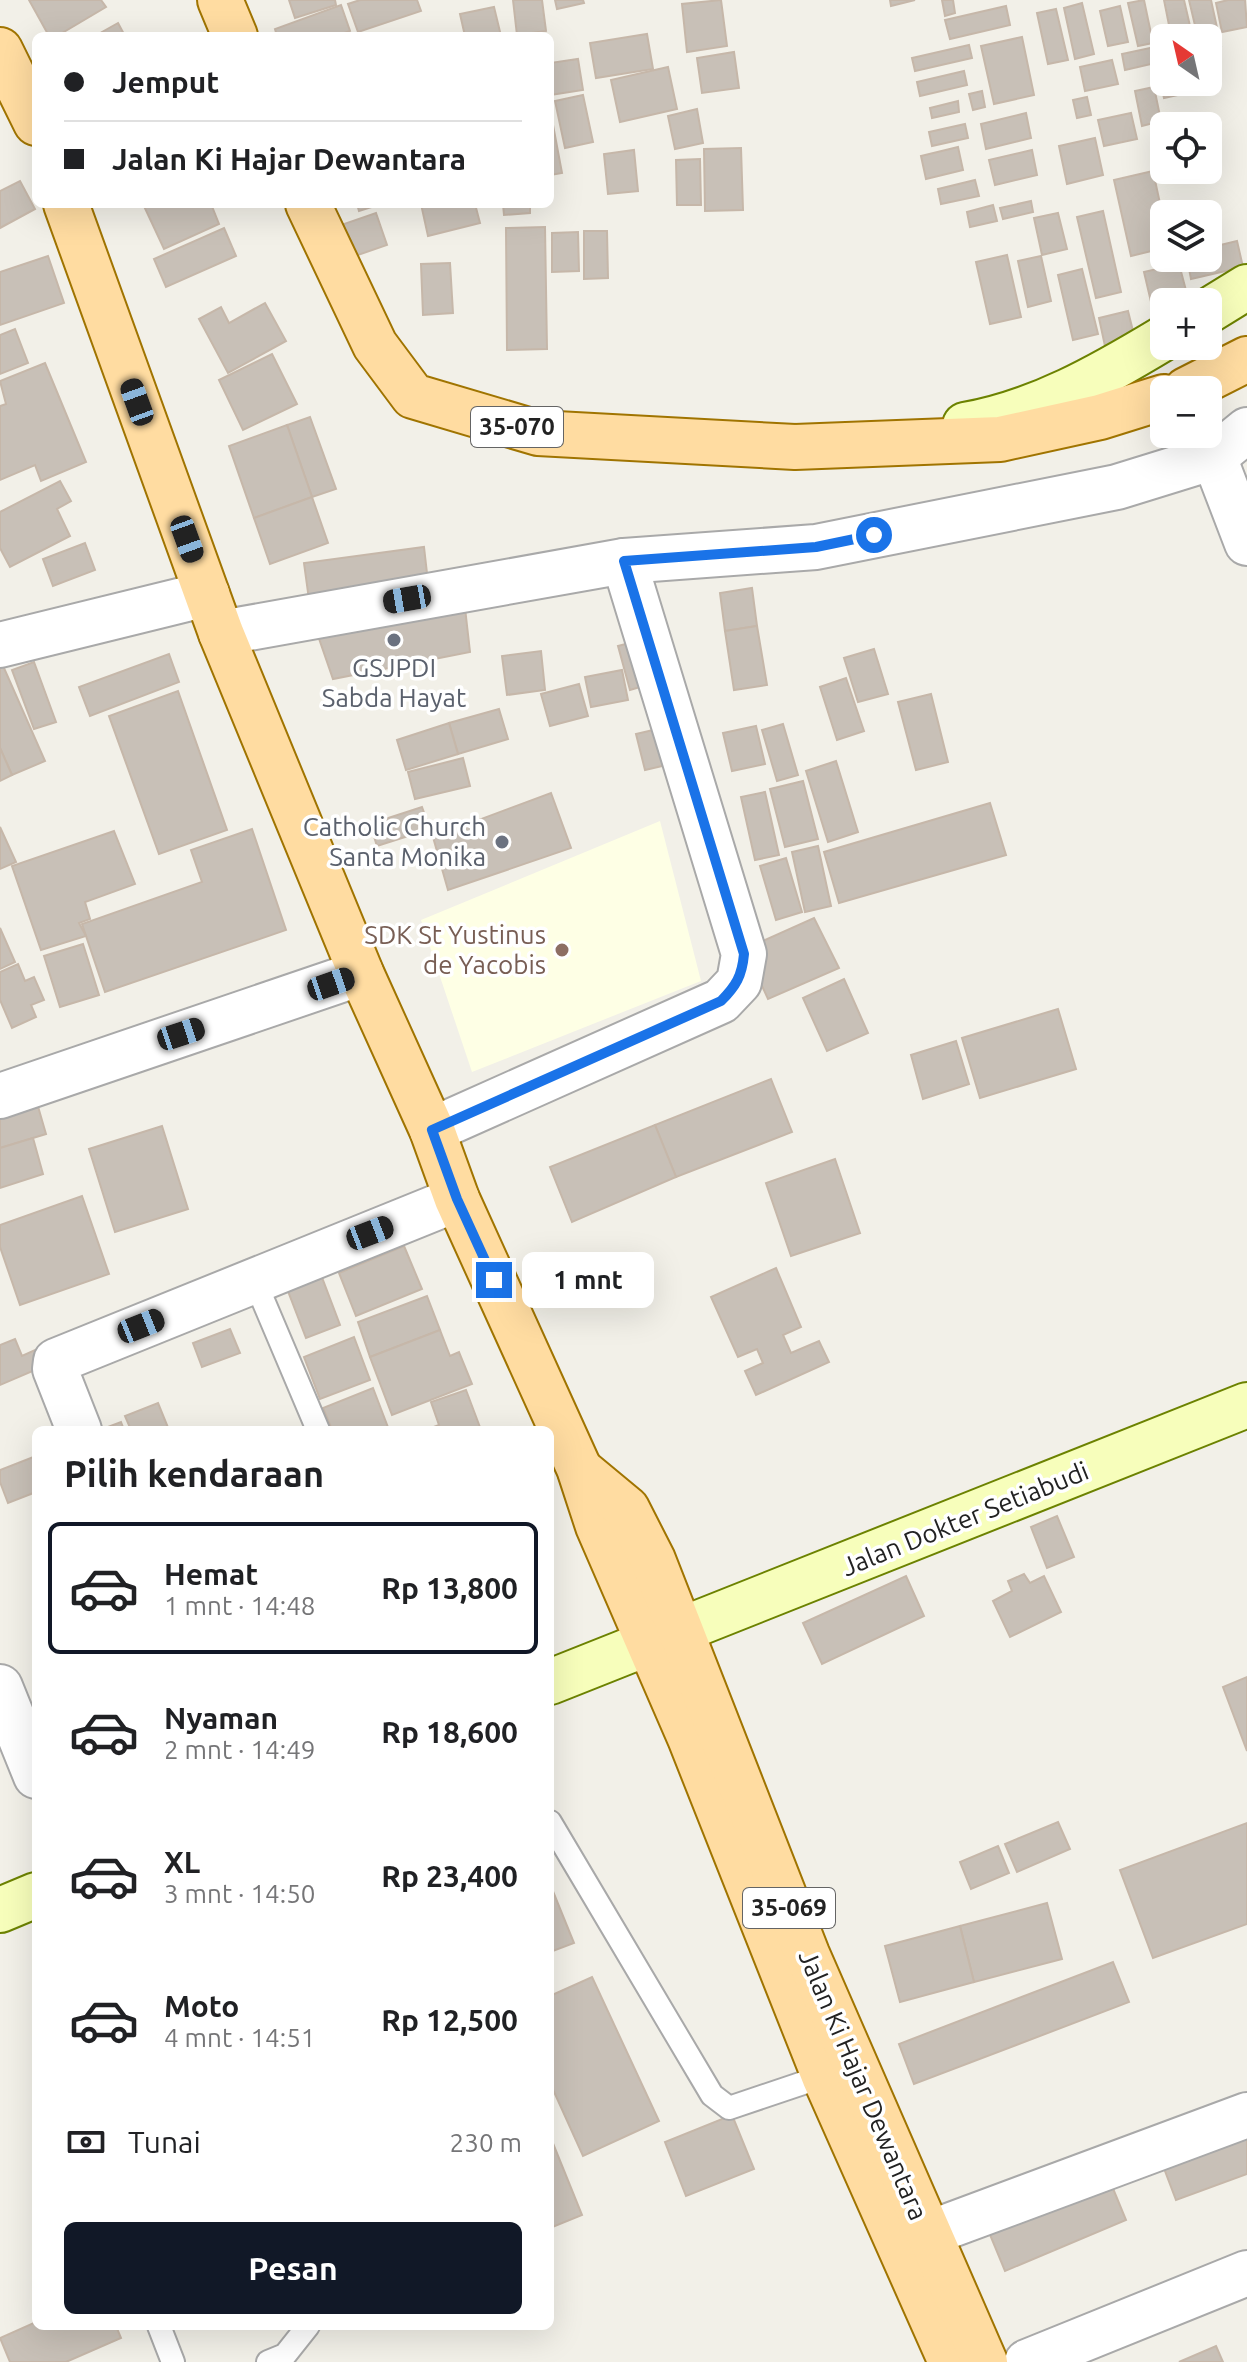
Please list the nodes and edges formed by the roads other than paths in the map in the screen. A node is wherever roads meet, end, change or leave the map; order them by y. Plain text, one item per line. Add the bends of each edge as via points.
1 (220, 0) edge
2 (233, 32) edge
3 (0, 50) edge
4 (32, 115) edge
5 (67, 208) edge
6 (310, 208) edge
7 (1247, 287) edge
8 (1222, 302) edge
9 (1150, 346) edge
10 (1247, 359) edge
11 (1214, 376) edge
12 (1150, 401) edge
13 (1247, 430) edge
14 (844, 446) junction
15 (1214, 457) junction
16 (1247, 543) edge
17 (624, 561) junction
18 (214, 614) junction
19 (0, 645) edge
20 (361, 973) junction
21 (0, 1096) edge
22 (432, 1130) junction
23 (457, 1199) junction
24 (254, 1279) junction
25 (1247, 1405) edge
26 (78, 1426) edge
27 (316, 1426) edge
28 (664, 1637) junction
29 (554, 1680) edge
30 (0, 1687) edge
31 (32, 1766) edge
32 (554, 1829) edge
33 (32, 1897) edge
34 (0, 1910) edge
35 (824, 2076) junction
36 (1247, 2115) edge
37 (927, 2234) junction
38 (1247, 2273) edge
39 (161, 2330) edge
40 (305, 2330) edge
41 (173, 2362) edge
42 (268, 2362) edge
43 (951, 2362) edge
44 (985, 2362) edge
45 (1027, 2362) edge

1 - 2 main road
3 - 4 main road
5 - 18 main road, Jalan Ki Hajar Dewantara / 35-069
6 - 14 main road, 35-070 via 375,345 413,396 538,433
7 - 8 main road
9 - 14 main road via 1077,388 1011,416
10 - 11 main road
12 - 14 main road, 35-070 via 1000,439
13 - 15 street
15 - 16 street
15 - 17 street via 1117,487 816,547
17 - 18 street
17 - 22 street via 744,954 739,982 721,1001
18 - 19 street
18 - 20 main road, Jalan Ki Hajar Dewantara / 35-069
20 - 21 street
20 - 22 main road, Jalan Ki Hajar Dewantara / 35-069
22 - 23 main road, Jalan Ki Hajar Dewantara / 35-069
23 - 24 street
23 - 28 main road, Jalan Ki Hajar Dewantara / 35-069 via 579,1468 627,1509 653,1560
24 - 26 street via 55,1361
24 - 27 lane
25 - 28 main road, Jalan Dokter Setiabudi
28 - 29 main road, Jalan Dokter Setiabudi
28 - 35 main road, Jalan Ki Hajar Dewantara / 35-069 via 690,1738
28 - 37 main road, Jalan Ki Hajar Dewantara / 35-069
30 - 31 street
32 - 35 lane via 712,2095 729,2108
33 - 34 main road
35 - 43 main road, Jalan Ki Hajar Dewantara / 35-069
36 - 37 street
37 - 44 main road, Jalan Ki Hajar Dewantara / 35-069
38 - 45 street
39 - 41 lane
40 - 42 lane via 285,2355

